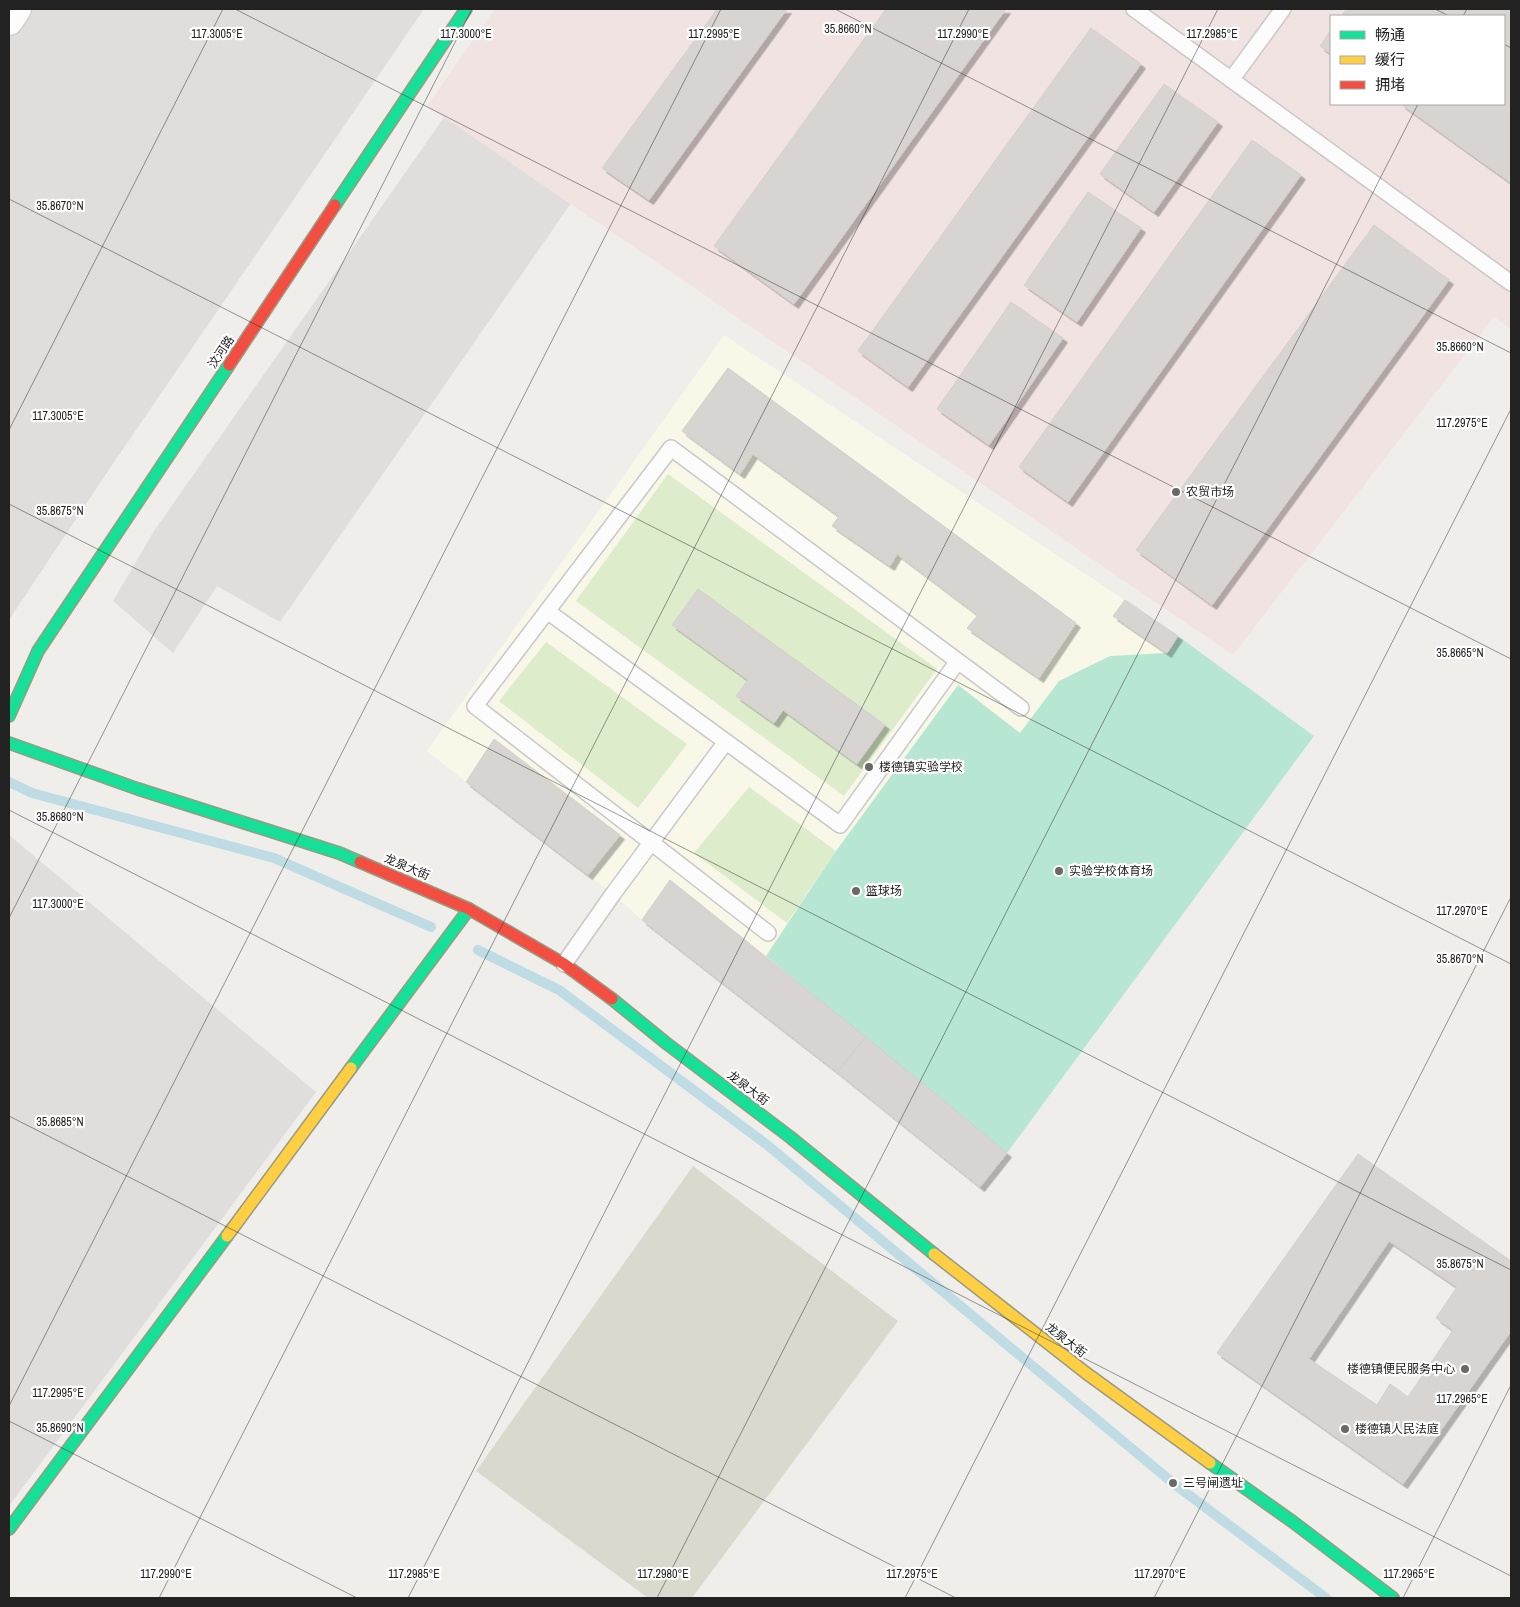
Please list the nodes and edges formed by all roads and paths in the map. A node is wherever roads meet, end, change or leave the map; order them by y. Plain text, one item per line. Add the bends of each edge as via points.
1 (17, 9) edge
2 (466, 9) edge
3 (1134, 9) edge
4 (1282, 9) edge
5 (9, 21) edge
6 (1231, 80) junction
7 (1511, 283) edge
8 (547, 611) junction
9 (958, 661) junction
10 (1021, 708) dead end
11 (9, 716) edge
12 (9, 743) edge
13 (725, 743) junction
14 (652, 842) junction
15 (469, 909) junction
16 (768, 933) dead end
17 (564, 964) junction
18 (9, 1529) edge
19 (1393, 1598) edge

1 - 5 street
2 - 11 street, 汶河路 via 38,651
3 - 6 lane
4 - 6 lane
6 - 7 lane
8 - 9 lane via 671,448
8 - 13 lane
8 - 14 lane via 476,706
9 - 10 lane
9 - 13 lane via 840,825
12 - 15 street, 龙泉大街 via 138,789 339,853
13 - 14 lane
14 - 16 lane
14 - 17 lane
15 - 17 street, 龙泉大街
15 - 18 street
17 - 19 street, 龙泉大街 via 790,1137 947,1266 1086,1373 1294,1522

